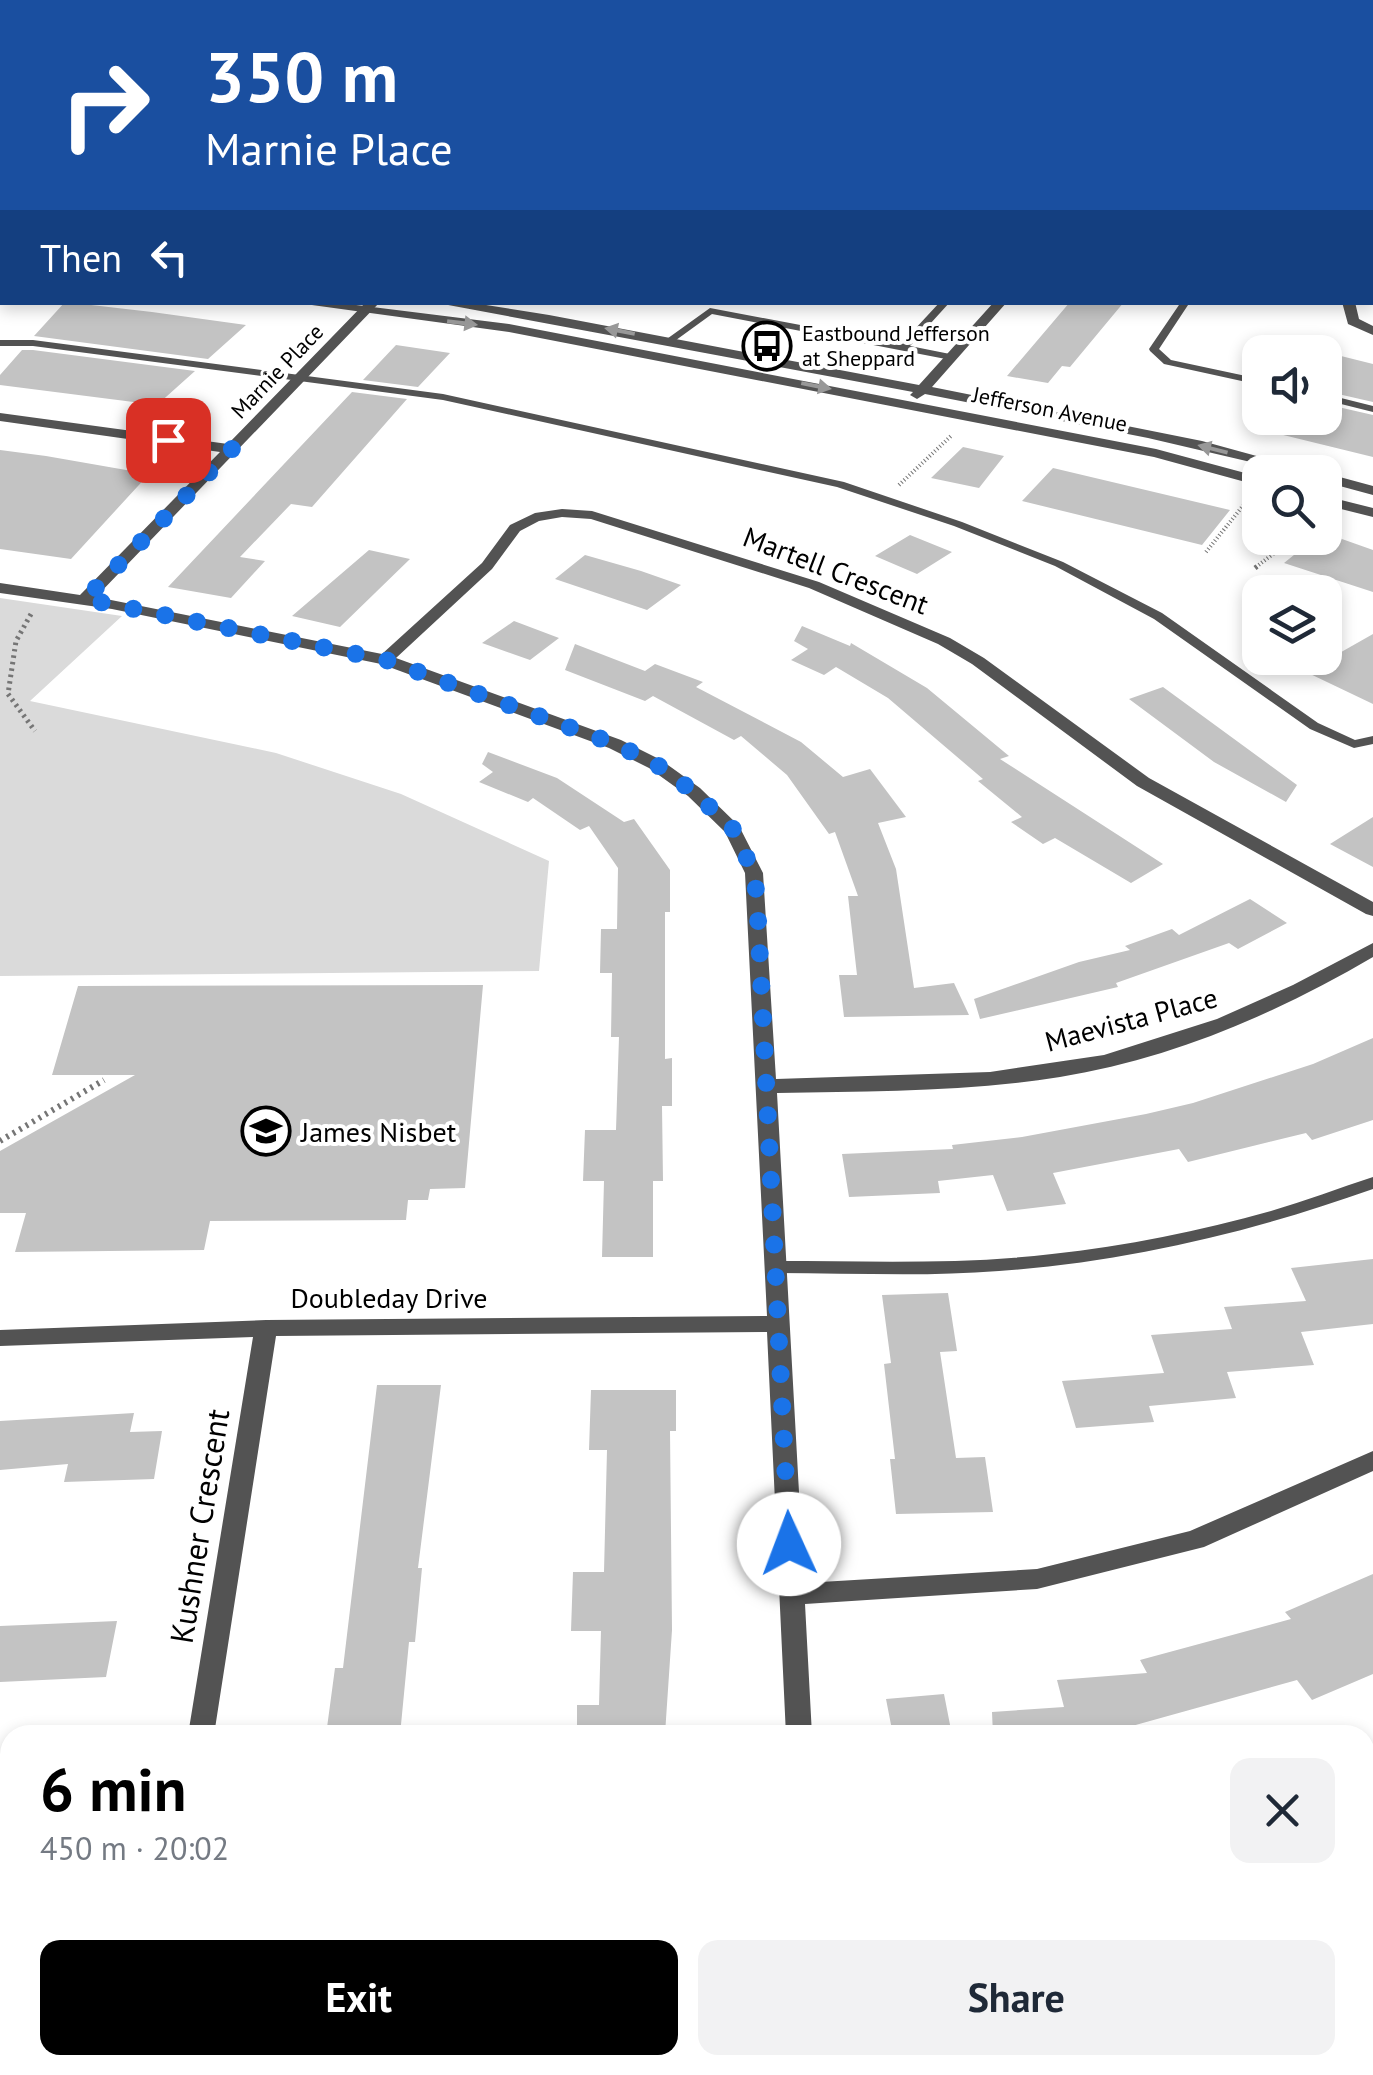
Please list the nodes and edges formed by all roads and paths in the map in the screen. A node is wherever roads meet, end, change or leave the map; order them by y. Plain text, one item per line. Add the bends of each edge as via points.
1 (341, 305) edge
2 (459, 305) edge
3 (943, 305) edge
4 (997, 305) edge
5 (1184, 305) edge
6 (1349, 305) edge
7 (371, 307) edge
8 (1373, 331) edge
9 (669, 341) junction
10 (0, 343) edge
11 (904, 347) junction
12 (951, 356) junction
13 (302, 378) junction
14 (1242, 378) edge
15 (922, 389) junction
16 (1342, 401) edge
17 (909, 404) junction
18 (1373, 409) edge
19 (0, 417) edge
20 (956, 431) dead end
21 (232, 449) junction
22 (1242, 456) edge
23 (1242, 477) edge
24 (1342, 482) edge
25 (1373, 491) edge
26 (884, 499) junction
27 (1342, 505) edge
28 (1242, 507) edge
29 (1373, 514) edge
30 (1206, 552) dead end
31 (1272, 555) edge
32 (1255, 568) dead end
33 (0, 588) edge
34 (85, 599) junction
35 (32, 613) dead end
36 (386, 660) junction
37 (35, 730) dead end
38 (1373, 740) edge
39 (1373, 910) edge
40 (1373, 949) edge
41 (104, 1080) dead end
42 (766, 1086) junction
43 (0, 1141) edge
44 (1373, 1182) edge
45 (776, 1267) junction
46 (778, 1324) junction
47 (266, 1328) junction
48 (0, 1338) edge
49 (1373, 1460) edge
50 (792, 1594) junction
51 (203, 1725) edge
52 (799, 1725) edge

1 - 7 street, Jefferson Avenue
9 -> 2 street, Jefferson Avenue
3 - 11 lane
4 - 12 street
5 - 14 lane via 1154,350 1168,362
6 - 8 street via 1352,321
7 - 13 street, Marnie Place
7 -> 17 street, Jefferson Avenue
9 - 11 lane via 710,310
9 - 15 street, Jefferson Avenue
10 - 13 lane
11 - 12 lane
12 - 15 street
13 - 21 street, Marnie Place
13 - 26 lane via 564,422
15 - 17 street
22 -> 15 street, Jefferson Avenue
16 - 18 lane
17 - 23 street, Jefferson Avenue via 1156,453
19 - 21 street
20 - 26 path
21 - 34 street, Marnie Place
24 - 25 street
26 - 38 lane via 1059,564 1158,616 1314,726 1354,744
27 - 29 street
28 - 30 path
31 - 32 path
33 - 34 street
34 - 36 street
35 - 37 path via 13,654 8,694
36 - 39 street, Martell Crescent via 487,566 516,528 534,517 592,515 814,585 944,641 1143,782
36 - 42 street via 656,764 734,830 754,874
40 - 42 street, Maevista Place via 1304,991 1225,1023 1063,1070
41 - 43 path
42 - 45 street
44 - 45 lane via 1216,1230 1041,1260 948,1268
45 - 46 street
46 - 47 street, Doubleday Drive
46 - 50 street
47 - 48 street, Doubleday Drive
47 - 51 street, Kushner Crescent
49 - 50 street via 1195,1540 1037,1579
50 - 52 street

